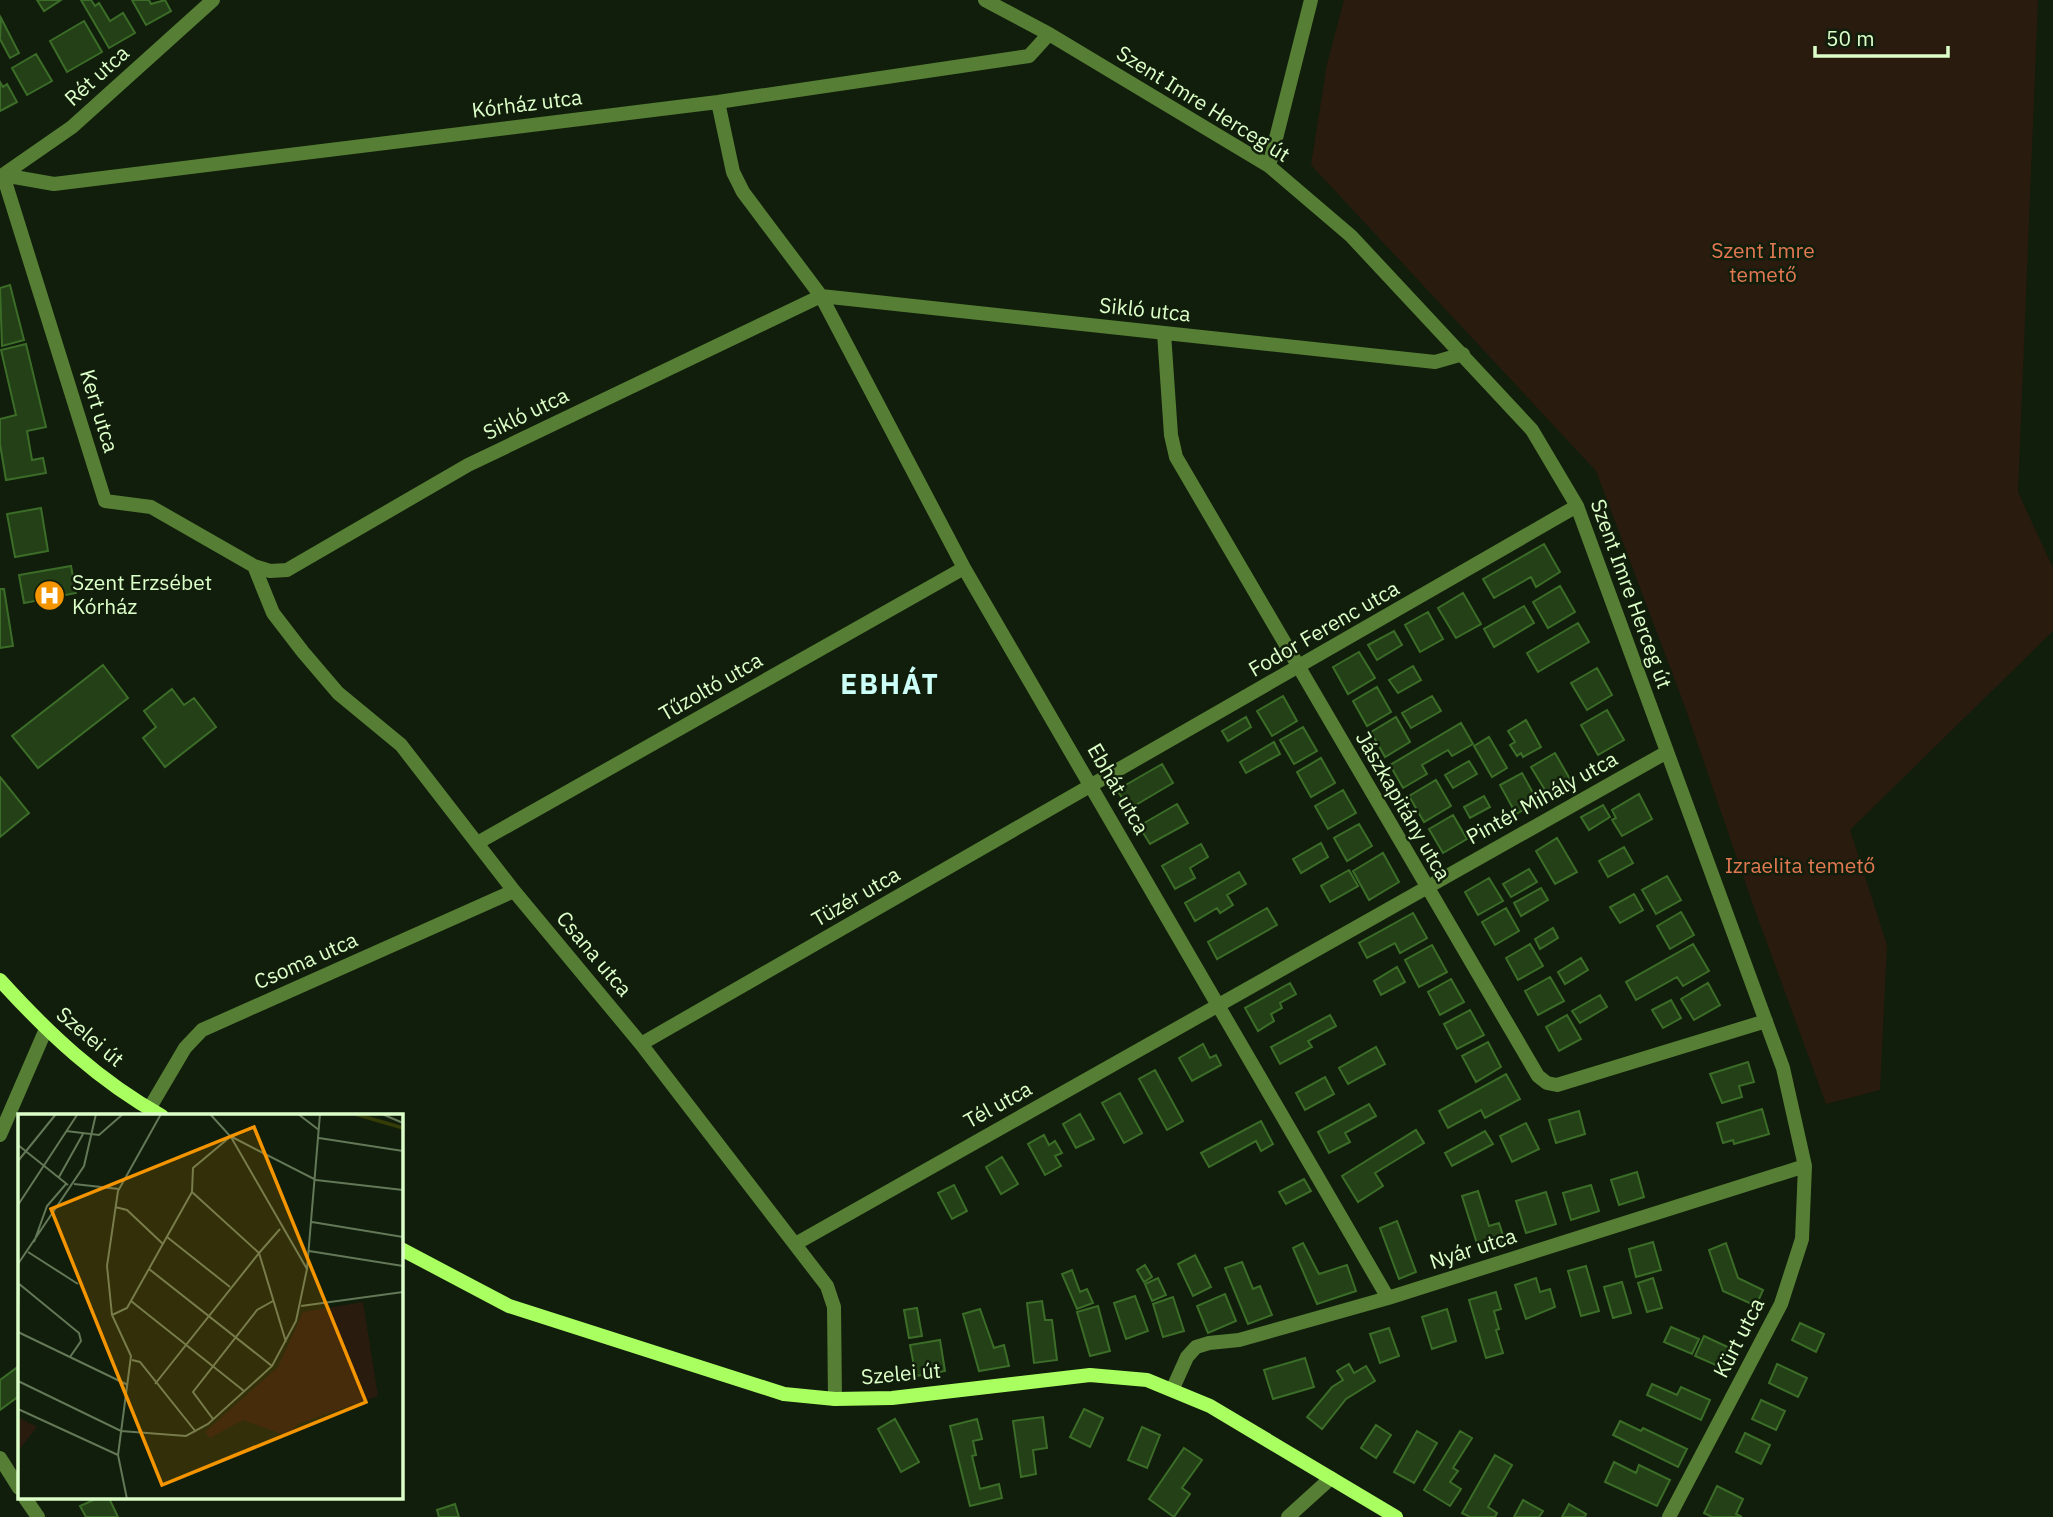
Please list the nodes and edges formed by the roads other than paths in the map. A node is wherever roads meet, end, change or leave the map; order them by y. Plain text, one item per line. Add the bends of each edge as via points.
1 (213, 0) edge
2 (985, 0) edge
3 (1311, 0) edge
4 (1049, 34) junction
5 (718, 102) junction
6 (1269, 166) junction
7 (1, 176) edge
8 (821, 296) junction
9 (1164, 333) junction
10 (1463, 354) junction
11 (1577, 506) junction
12 (254, 566) junction
13 (964, 568) junction
14 (1298, 668) junction
15 (1667, 752) junction
16 (1092, 786) junction
17 (479, 842) junction
18 (1426, 887) junction
19 (514, 891) junction
20 (0, 980) edge
21 (1219, 1004) junction
22 (1766, 1021) junction
23 (46, 1029) junction
24 (641, 1044) junction
25 (155, 1113) edge
26 (0, 1135) edge
27 (1805, 1166) junction
28 (797, 1243) junction
29 (402, 1251) edge
30 (1388, 1298) junction
31 (1173, 1388) junction
32 (835, 1399) junction
33 (0, 1458) edge
34 (1331, 1478) junction
35 (18, 1486) edge
36 (26, 1500) edge
37 (38, 1517) edge
38 (1288, 1517) edge
39 (1395, 1517) edge
40 (1668, 1517) edge

1 - 7 street, Rét utca via 72,127
2 - 4 street, Szent Imre Herceg út
3 - 6 street
4 - 5 street, Kórház utca via 1029,56
4 - 6 street, Szent Imre Herceg út
5 - 7 street, Kórház utca via 54,184
5 - 8 street via 733,172 743,192
6 - 10 street, Szent Imre Herceg út via 1351,236
7 - 12 street, Kert utca via 105,501 151,507
8 - 9 street, Sikló utca
8 - 12 street, Sikló utca via 468,465 287,569
8 - 13 street, Ebhát utca
9 - 10 street, Sikló utca via 1435,362
9 - 14 street, Jászkapitány utca via 1176,457
10 - 11 street, Szent Imre Herceg út via 1532,430
11 - 14 street, Fodor Ferenc utca
11 - 15 street, Szent Imre Herceg út
12 - 17 street, Csana utca via 273,613 303,652 338,693 401,745
13 - 16 street, Ebhát utca
13 - 17 street, Tűzoltó utca
14 - 16 street, Fodor Ferenc utca
14 - 18 street, Jászkapitány utca
15 - 18 street, Pintér Mihály utca
15 - 22 street, Szent Imre Herceg út
16 - 21 street, Ebhát utca
16 - 24 street, Tüzér utca
17 - 19 street, Csana utca
18 - 21 street, Pintér Mihály utca
18 - 22 street, Jászkapitány utca via 1538,1076 1547,1083 1557,1085
19 - 24 street, Csana utca
19 - 25 street, Csoma utca via 202,1030 185,1048
20 - 23 main road, Szelei út
21 - 28 street, Tél utca
21 - 30 street, Ebhát utca
22 - 27 street, Szent Imre Herceg út via 1783,1068
23 - 25 main road, Szelei út via 89,1068
23 - 26 street
24 - 28 street, Csana utca
27 - 30 street, Nyár utca
27 - 40 street, Kürt utca via 1802,1239 1781,1304
28 - 32 street, Csana utca via 827,1286 834,1307
29 - 32 main road, Szelei út via 509,1307 543,1319 784,1394
30 - 31 street, Nyár utca via 1196,1348
31 - 32 main road, Szelei út via 1129,1377 1090,1375 892,1398
31 - 34 main road, Szelei út
33 - 35 street
34 - 38 street
34 - 39 main road, Szelei út
36 - 37 street

